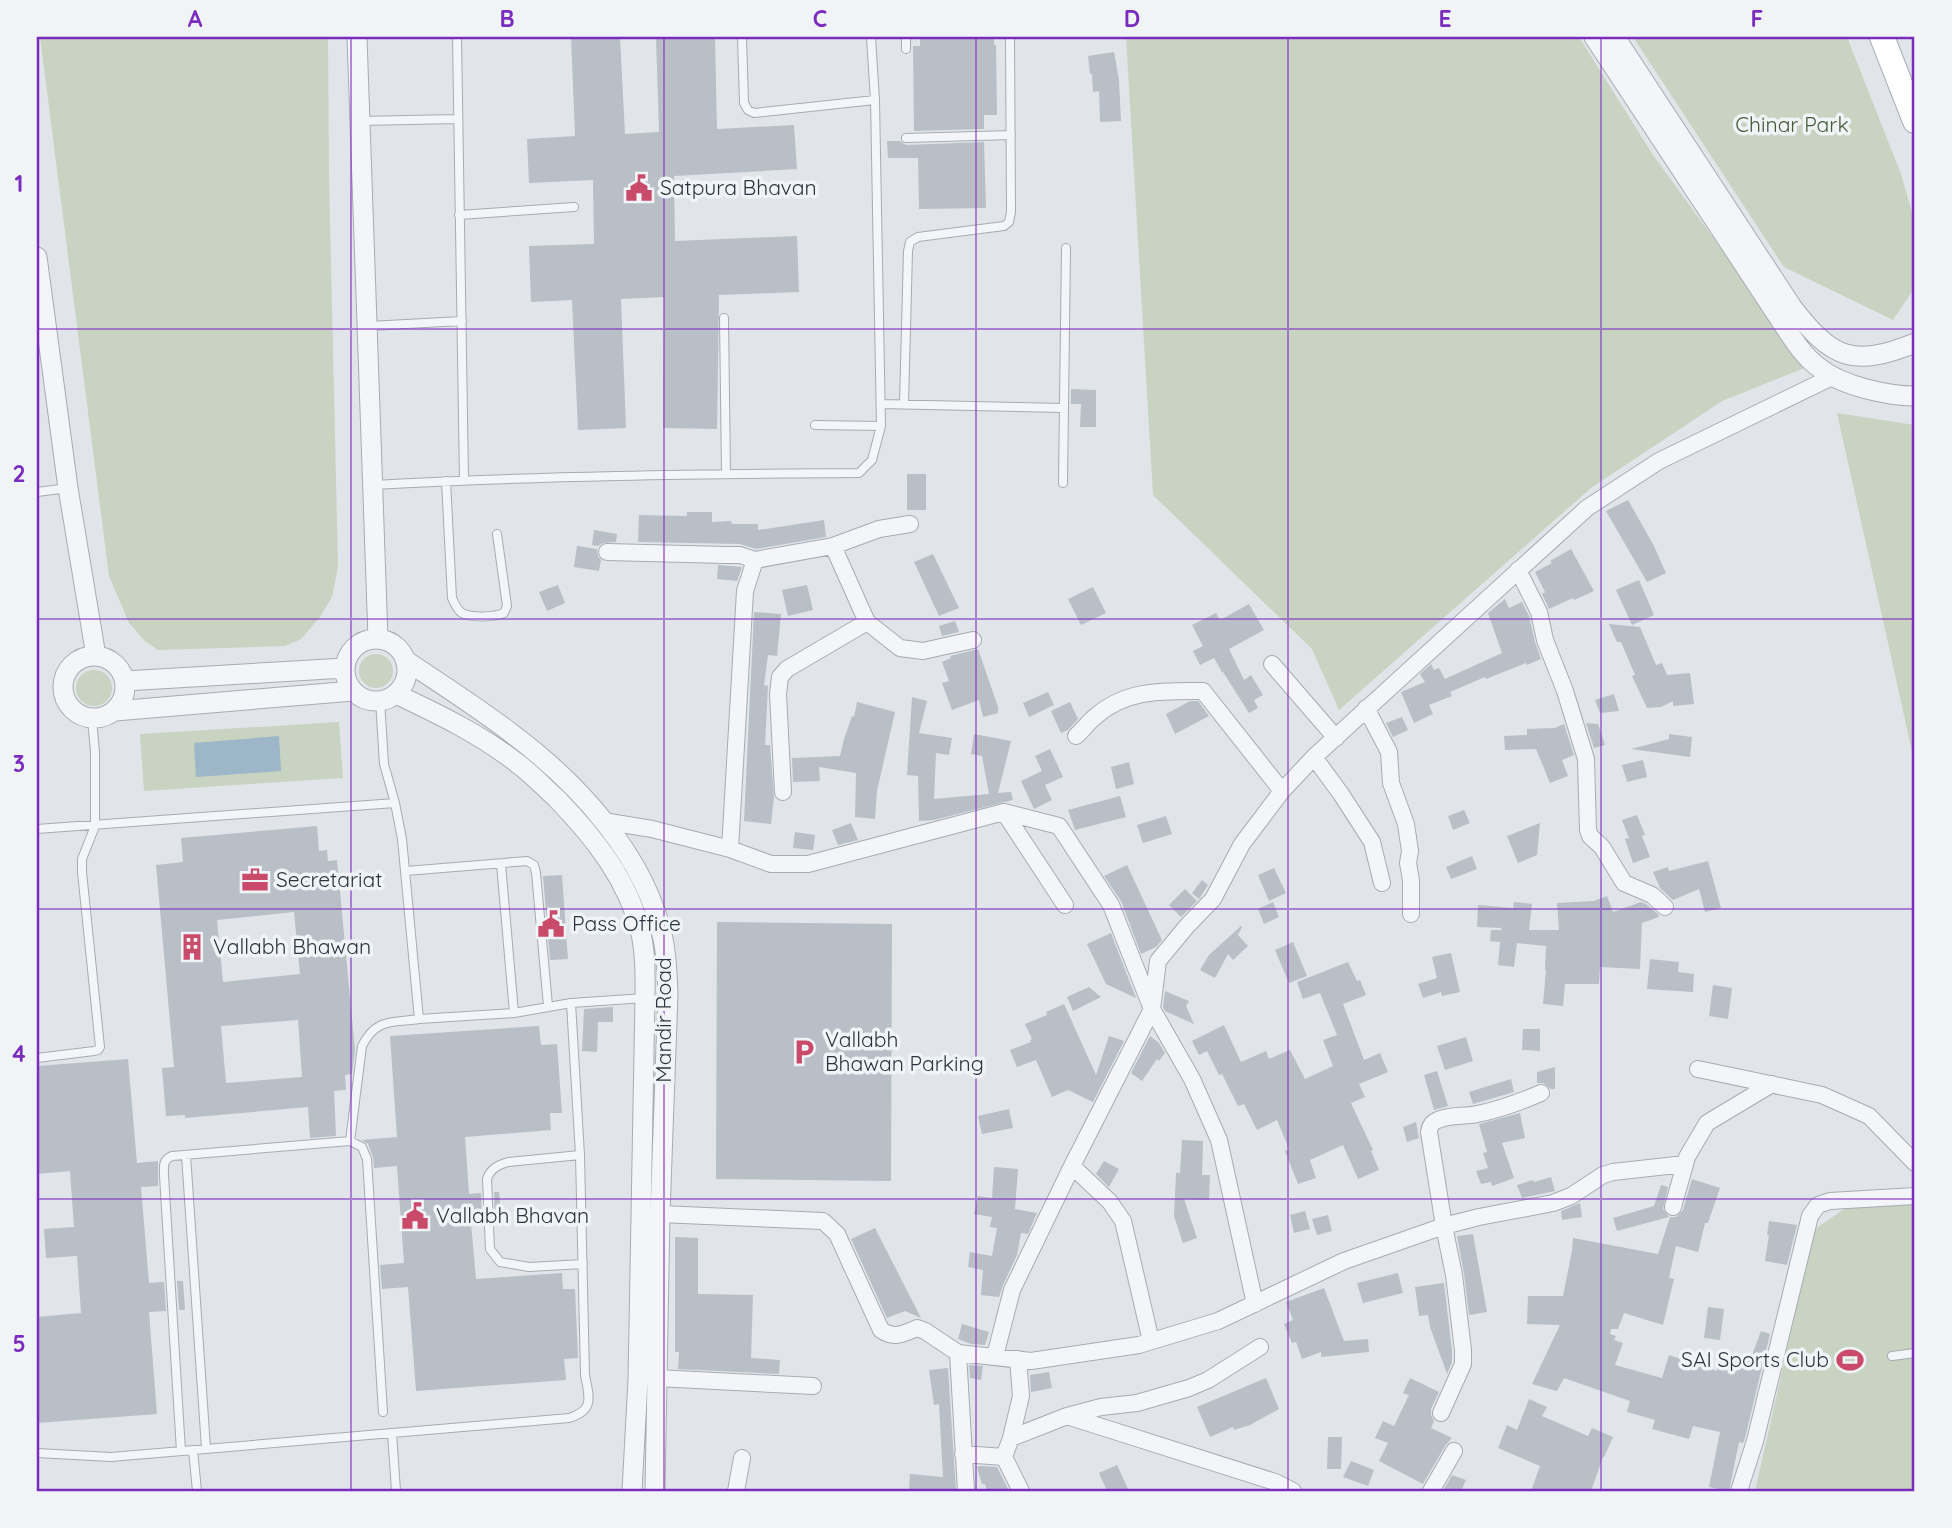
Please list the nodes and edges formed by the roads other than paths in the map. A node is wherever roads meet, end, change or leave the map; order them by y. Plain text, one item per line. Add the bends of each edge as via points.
1 (357, 37) edge
2 (457, 37) edge
3 (742, 37) edge
4 (872, 37) edge
5 (906, 37) edge
6 (1010, 37) edge
7 (1594, 37) edge
8 (1615, 37) edge
9 (1882, 37) edge
10 (906, 49) dead end
11 (875, 100) junction
12 (458, 119) junction
13 (360, 121) junction
14 (1915, 121) edge
15 (1011, 135) junction
16 (906, 138) dead end
17 (574, 207) dead end
18 (459, 215) junction
19 (1066, 248) dead end
20 (37, 257) edge
21 (724, 318) dead end
22 (462, 321) junction
23 (366, 326) junction
24 (1915, 343) edge
25 (1832, 377) junction
26 (1915, 396) edge
27 (881, 404) junction
28 (904, 404) junction
29 (1063, 408) junction
30 (815, 425) dead end
31 (881, 426) junction
32 (726, 474) junction
33 (464, 480) junction
34 (446, 481) junction
35 (1063, 483) dead end
36 (371, 485) junction
37 (68, 488) junction
38 (37, 492) edge
39 (910, 524) dead end
40 (496, 534) dead end
41 (833, 546) junction
42 (607, 552) dead end
43 (755, 560) junction
44 (1518, 570) junction
45 (867, 622) junction
46 (378, 639) junction
47 (974, 640) dead end
48 (96, 656) junction
49 (405, 660) junction
50 (1272, 664) dead end
51 (345, 668) junction
52 (125, 681) junction
53 (353, 691) junction
54 (388, 697) junction
55 (1366, 708) junction
56 (115, 711) junction
57 (92, 719) junction
58 (1076, 736) dead end
59 (1336, 738) junction
60 (1314, 757) junction
61 (783, 792) dead end
62 (1283, 792) junction
63 (396, 803) junction
64 (1004, 812) junction
65 (603, 821) junction
66 (95, 826) junction
67 (37, 829) edge
68 (730, 849) junction
69 (501, 864) junction
70 (406, 871) junction
71 (1382, 883) dead end
72 (1065, 905) dead end
73 (1665, 907) dead end
74 (1411, 914) dead end
75 (645, 998) junction
76 (571, 1003) junction
77 (548, 1006) junction
78 (1152, 1009) junction
79 (514, 1013) junction
80 (419, 1019) junction
81 (37, 1058) edge
82 (1698, 1069) dead end
83 (1772, 1084) junction
84 (1541, 1093) dead end
85 (350, 1141) junction
86 (186, 1155) junction
87 (580, 1155) junction
88 (1915, 1163) edge
89 (1685, 1164) junction
90 (1072, 1166) junction
91 (1915, 1196) edge
92 (1673, 1207) dead end
93 (660, 1214) junction
94 (1444, 1226) junction
95 (583, 1264) junction
96 (1255, 1304) junction
97 (1152, 1341) junction
98 (1260, 1347) dead end
99 (957, 1353) junction
100 (1915, 1353) edge
101 (995, 1356) junction
102 (1892, 1356) dead end
103 (1018, 1359) junction
104 (657, 1378) junction
105 (813, 1386) dead end
106 (383, 1412) dead end
107 (1441, 1413) dead end
108 (1068, 1416) junction
109 (391, 1433) junction
110 (1011, 1438) junction
111 (206, 1448) junction
112 (193, 1450) junction
113 (181, 1451) junction
114 (1454, 1451) dead end
115 (37, 1453) edge
116 (963, 1454) junction
117 (1004, 1457) junction
118 (741, 1458) dead end
119 (197, 1491) edge
120 (396, 1491) edge
121 (632, 1491) edge
122 (655, 1491) edge
123 (736, 1491) edge
124 (966, 1491) edge
125 (1021, 1491) edge
126 (1293, 1491) edge
127 (1431, 1491) edge
128 (1739, 1491) edge

1 - 13 street
2 - 12 lane
3 - 11 lane via 744,103 754,113
4 - 11 lane
5 - 10 lane
6 - 15 lane
7 - 25 street via 1793,340
8 - 24 street via 1811,332 1826,345 1861,357
9 - 14 main road
11 - 27 lane
12 - 13 lane
12 - 18 lane
13 - 23 street
15 - 16 lane
15 - 28 lane via 1009,222 910,242
17 - 18 lane
18 - 22 lane
19 - 29 lane
20 - 37 street
21 - 32 lane
22 - 23 lane
22 - 33 lane
23 - 36 street
25 - 26 street via 1882,393
25 - 44 street via 1659,461 1587,508
27 - 28 lane
27 - 31 lane
28 - 29 lane
29 - 35 lane
30 - 31 lane
31 - 32 lane via 872,460 859,472
32 - 33 lane
33 - 34 lane
34 - 36 lane
34 - 40 lane via 452,598 467,615 496,617 507,606
36 - 46 street
37 - 38 lane
37 - 48 street
39 - 41 street via 879,529
41 - 43 street
41 - 45 street
42 - 43 street via 740,555
43 - 68 street via 745,592
44 - 55 street
44 - 73 street via 1539,612 1586,759 1590,836 1624,883 1652,895
45 - 47 street via 900,648 923,651
45 - 61 street via 780,677
46 - 49 street via 390,642
46 - 51 street via 355,647
48 - 52 street via 115,664
48 - 57 street via 76,663 64,680 73,710
49 - 54 street via 404,684
49 - 65 street, Mandir Road via 523,742
50 - 59 street
51 - 52 street
51 - 53 street
52 - 56 street via 124,697
53 - 54 street via 374,701
53 - 56 street
54 - 63 lane via 384,764
54 - 75 street, Mandir Road via 459,725 515,761 575,818 614,868 636,917 644,951
55 - 59 street
55 - 74 street via 1390,752 1391,783 1406,824
56 - 57 street
57 - 66 lane
58 - 62 street via 1096,715 1129,696 1203,691
59 - 60 street
60 - 62 street
60 - 71 street via 1372,842
62 - 78 street via 1242,844 1213,899 1158,961
63 - 66 lane
63 - 70 lane
64 - 68 street via 808,864 771,864
64 - 72 street
64 - 78 street via 1059,826 1111,905
65 - 68 street
65 - 93 street, Mandir Road via 637,872 657,918 665,953 668,993
66 - 67 lane
66 - 81 lane via 82,859 82,872 100,1047
69 - 70 lane
69 - 77 lane via 527,861 537,873
69 - 79 lane
70 - 80 lane
75 - 76 lane
75 - 121 street, Mandir Road
76 - 77 lane
76 - 87 lane
77 - 79 lane
78 - 90 street
78 - 96 street via 1192,1079 1219,1140
79 - 80 lane
80 - 85 lane via 378,1025 368,1034 362,1046
82 - 83 street
83 - 88 street via 1822,1095 1868,1116
83 - 89 street via 1707,1123
84 - 94 street via 1499,1109 1445,1117 1430,1125
85 - 86 lane
85 - 106 lane via 362,1147 367,1159
86 - 111 lane
86 - 113 lane via 167,1158 164,1163
87 - 95 lane
87 - 95 lane via 508,1162 495,1167 487,1179 490,1249 500,1262 529,1268
89 - 92 street
89 - 94 street via 1613,1172 1552,1203
90 - 97 street via 1123,1221
90 - 101 street via 1012,1290
91 - 128 street via 1830,1201 1818,1205 1810,1216
93 - 99 street via 824,1221 837,1234 881,1330 899,1336 917,1328
93 - 104 street, Mandir Road
94 - 96 street via 1344,1261
94 - 107 street via 1463,1364
95 - 109 lane via 589,1397 582,1413 569,1418
96 - 97 street
97 - 103 street via 1031,1361
98 - 108 street via 1189,1388
99 - 101 street
99 - 116 street
100 - 102 lane
101 - 103 street
103 - 110 street via 1021,1396
104 - 105 street
104 - 122 street, Mandir Road
108 - 110 street
108 - 126 street
109 - 111 lane
109 - 120 lane
110 - 117 street
111 - 112 lane
112 - 113 lane
112 - 119 lane
113 - 115 lane via 111,1457
114 - 127 street
116 - 117 street
116 - 124 street
117 - 125 street
118 - 123 street

